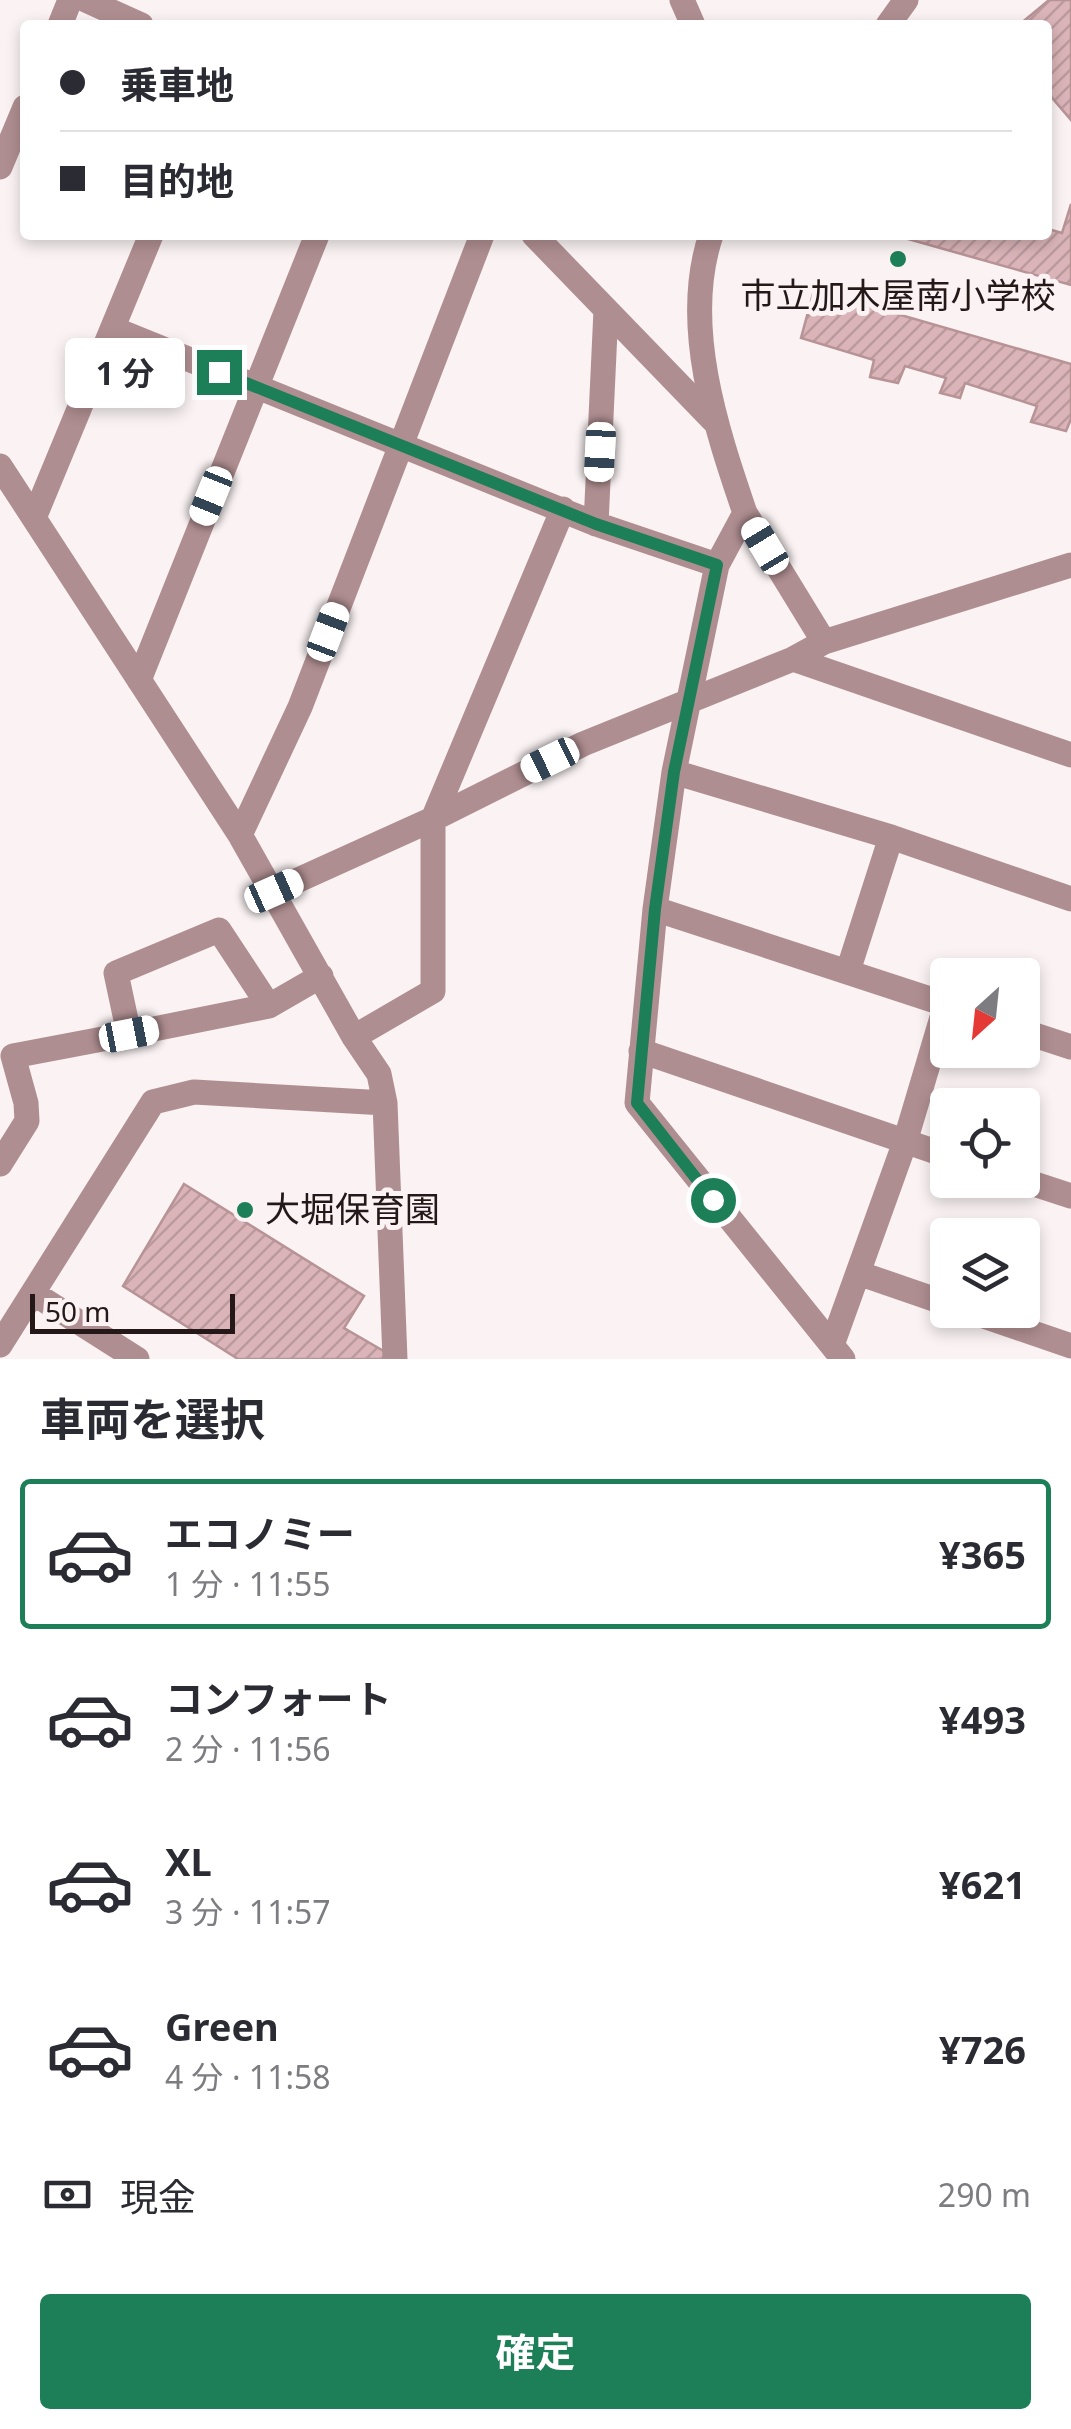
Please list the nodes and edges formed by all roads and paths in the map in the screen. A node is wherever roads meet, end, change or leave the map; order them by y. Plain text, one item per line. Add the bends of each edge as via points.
1 (86, 0) edge
2 (130, 20) edge
3 (20, 120) edge
4 (0, 166) edge
5 (149, 240) edge
6 (315, 240) edge
7 (480, 240) edge
8 (539, 240) edge
9 (710, 240) edge
10 (606, 310) junction
11 (114, 329) junction
12 (255, 386) junction
13 (714, 420) junction
14 (400, 446) junction
15 (0, 466) edge
16 (563, 510) junction
17 (745, 513) junction
18 (34, 518) junction
19 (596, 524) junction
20 (717, 565) junction
21 (1071, 566) edge
22 (824, 642) junction
23 (793, 659) junction
24 (139, 680) junction
25 (689, 700) junction
26 (1071, 755) edge
27 (674, 772) junction
28 (433, 819) junction
29 (240, 835) junction
30 (891, 838) junction
31 (274, 891) junction
32 (1071, 900) edge
33 (655, 909) junction
34 (848, 971) junction
35 (321, 976) junction
36 (930, 999) edge
37 (269, 1006) junction
38 (129, 1034) junction
39 (354, 1036) junction
40 (1040, 1036) edge
41 (1071, 1047) edge
42 (641, 1050) junction
43 (930, 1060) edge
44 (385, 1104) junction
45 (905, 1142) junction
46 (930, 1150) edge
47 (0, 1164) edge
48 (1040, 1186) edge
49 (1071, 1196) edge
50 (858, 1273) junction
51 (32, 1293) junction
52 (930, 1298) edge
53 (1018, 1328) edge
54 (0, 1345) edge
55 (1071, 1346) edge
56 (838, 1352) edge
57 (137, 1359) edge
58 (396, 1359) edge

1 - 2 street
3 - 4 street
5 - 11 street
6 - 12 street
7 - 14 street
8 - 10 street
9 - 13 street via 698,296
10 - 13 street
10 - 19 street
11 - 12 street
11 - 18 street
12 - 14 street
12 - 24 street
13 - 17 street
14 - 16 street
14 - 29 street via 300,707
15 - 18 street
16 - 19 street
16 - 28 street
17 - 20 street
17 - 22 street
18 - 24 street
19 - 20 street
20 - 25 street
21 - 22 street
22 - 23 street
23 - 25 street
23 - 26 street
24 - 29 street
25 - 27 street
25 - 28 street via 582,744
27 - 30 street
27 - 33 street
28 - 31 street
28 - 39 street via 433,991
29 - 31 street
30 - 32 street
30 - 34 street
31 - 35 street
33 - 34 street
33 - 42 street
34 - 36 street
35 - 37 street
35 - 39 street
37 - 38 street
37 - 38 street via 220,930 116,973
38 - 47 street via 13,1056 27,1120
39 - 44 street via 379,1074
40 - 41 street
42 - 45 street
42 - 56 street via 637,1103
43 - 45 street
44 - 51 street via 194,1092 153,1102
44 - 58 street
45 - 46 street
45 - 50 street
48 - 49 street
50 - 52 street
50 - 56 street
51 - 54 street
51 - 57 street
53 - 55 street

